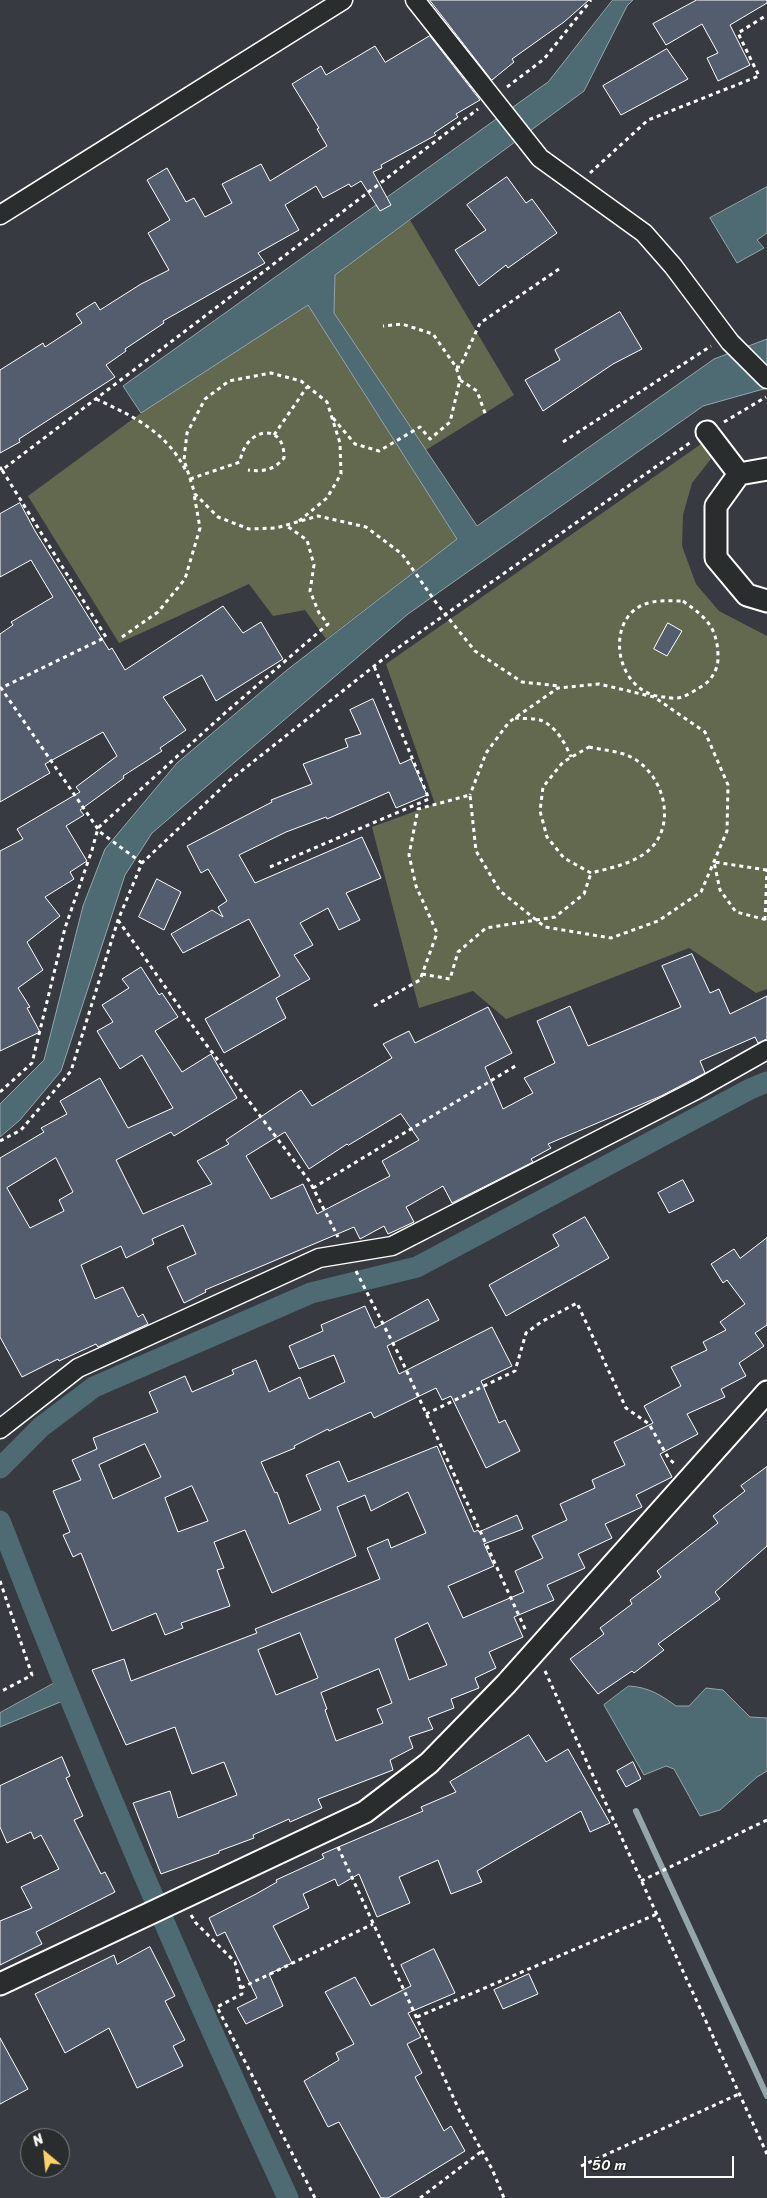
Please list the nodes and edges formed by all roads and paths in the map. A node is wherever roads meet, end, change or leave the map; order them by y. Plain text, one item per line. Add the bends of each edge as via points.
1 (343, 0) edge
2 (416, 0) edge
3 (591, 0) edge
4 (767, 15) edge
5 (492, 99) junction
6 (577, 185) junction
7 (0, 215) edge
8 (559, 269) dead end
9 (383, 326) dead end
10 (728, 339) junction
11 (456, 367) junction
12 (767, 379) edge
13 (460, 380) junction
14 (307, 387) junction
15 (767, 396) edge
16 (96, 399) junction
17 (331, 415) junction
18 (486, 416) dead end
19 (707, 432) junction
20 (274, 436) junction
21 (563, 442) dead end
22 (767, 468) edge
23 (1, 469) edge
24 (248, 470) dead end
25 (740, 474) junction
26 (190, 479) junction
27 (193, 486) junction
28 (299, 521) junction
29 (286, 525) junction
30 (767, 601) edge
31 (445, 614) junction
32 (122, 638) dead end
33 (374, 666) junction
34 (1, 687) edge
35 (568, 687) junction
36 (654, 697) junction
37 (515, 718) junction
38 (571, 757) junction
39 (470, 795) junction
40 (98, 828) junction
41 (714, 862) junction
42 (142, 863) junction
43 (270, 867) dead end
44 (767, 870) edge
45 (591, 873) junction
46 (536, 919) junction
47 (118, 920) junction
48 (766, 920) edge
49 (422, 974) junction
50 (374, 1006) dead end
51 (767, 1050) edge
52 (517, 1065) dead end
53 (0, 1092) edge
54 (0, 1141) edge
55 (313, 1188) junction
56 (346, 1253) junction
57 (767, 1392) edge
58 (426, 1414) junction
59 (0, 1429) edge
60 (690, 1478) junction
61 (0, 1581) edge
62 (536, 1651) junction
63 (0, 1692) edge
64 (767, 1820) edge
65 (329, 1829) junction
66 (641, 1881) junction
67 (183, 1898) junction
68 (656, 1914) junction
69 (373, 1924) junction
70 (0, 1984) edge
71 (241, 1988) junction
72 (417, 2017) junction
73 (740, 2094) junction
74 (482, 2151) junction
75 (767, 2154) edge
76 (581, 2166) dead end
77 (315, 2198) edge
78 (420, 2198) edge
79 (504, 2198) edge

1 - 7 street
2 - 5 street
3 - 5 path via 544,59
4 - 6 path via 738,33 759,76 648,120
5 - 6 street via 540,158
5 - 16 path
6 - 10 street via 644,233
8 - 11 path via 480,323 460,367
9 - 11 path via 402,324 434,334
10 - 12 street
10 - 21 path
11 - 13 path
13 - 17 path via 450,422 430,439 420,427 379,451 355,444
13 - 18 path via 477,391
14 - 17 path via 327,402
14 - 20 path
14 - 26 path via 301,381 271,374 229,381 205,399 187,433 184,460
15 - 19 path
16 - 23 path
16 - 27 path via 133,416 160,435 180,460
17 - 28 path via 340,443 341,474 327,498
19 - 25 street
19 - 31 path
20 - 24 path via 279,437 285,446 284,458 276,468 258,472
20 - 26 path via 266,432 252,438 242,448 240,462
22 - 25 street
23 - 34 path via 106,637
25 - 30 street via 716,506 716,558 747,595
26 - 27 path
27 - 29 path via 195,494 218,517 249,529
27 - 32 path via 200,528 185,579 158,612
28 - 29 path
28 - 31 path via 318,516 366,527 402,554
29 - 40 path via 307,540 314,565 310,591 319,613 328,624
31 - 33 path
31 - 35 path via 475,650 522,682
33 - 42 path via 230,780
33 - 43 path via 429,798
34 - 40 path
35 - 36 path via 598,684
35 - 37 path via 558,688
36 - 36 path via 681,698 708,684 719,664 718,641 708,620 683,601 651,602 633,612 618,641 624,672 637,688
36 - 41 path via 705,732 728,785 727,831
37 - 38 path via 540,720 557,732
37 - 39 path via 486,754
38 - 45 path via 542,787 540,811 547,837 564,858
38 - 45 path via 589,747 631,757 653,776 664,800 664,826 649,850 633,861
39 - 46 path via 476,851 500,891
39 - 49 path via 418,809 408,855 416,886 437,933
40 - 42 path
40 - 53 path via 65,928 32,1063
41 - 44 path
41 - 46 path via 701,892 658,921 610,938 545,926
41 - 48 path via 720,890 736,912
42 - 47 path
44 - 48 path
45 - 46 path via 584,894 555,917
46 - 49 path via 486,928 458,952 450,979
47 - 54 path via 72,1071 21,1130
47 - 55 path
49 - 50 path via 420,980
51 - 56 street via 696,1090 392,1246
52 - 55 path
55 - 56 path
56 - 58 path
56 - 59 street via 319,1258 78,1368
57 - 60 street
58 - 60 path via 515,1371 526,1333 577,1303 626,1408 649,1424 669,1459
58 - 62 path
60 - 62 street
61 - 63 path via 32,1675
62 - 65 street via 429,1763 365,1812
62 - 66 path
64 - 66 path
65 - 67 street
65 - 69 path
66 - 68 path
67 - 70 street
67 - 71 path via 196,1923 235,1962
68 - 72 path
68 - 73 path
69 - 71 path
69 - 72 path
71 - 77 path via 242,1994 217,2007
72 - 74 path via 460,2112
73 - 75 path
73 - 76 path
74 - 78 path
74 - 79 path

